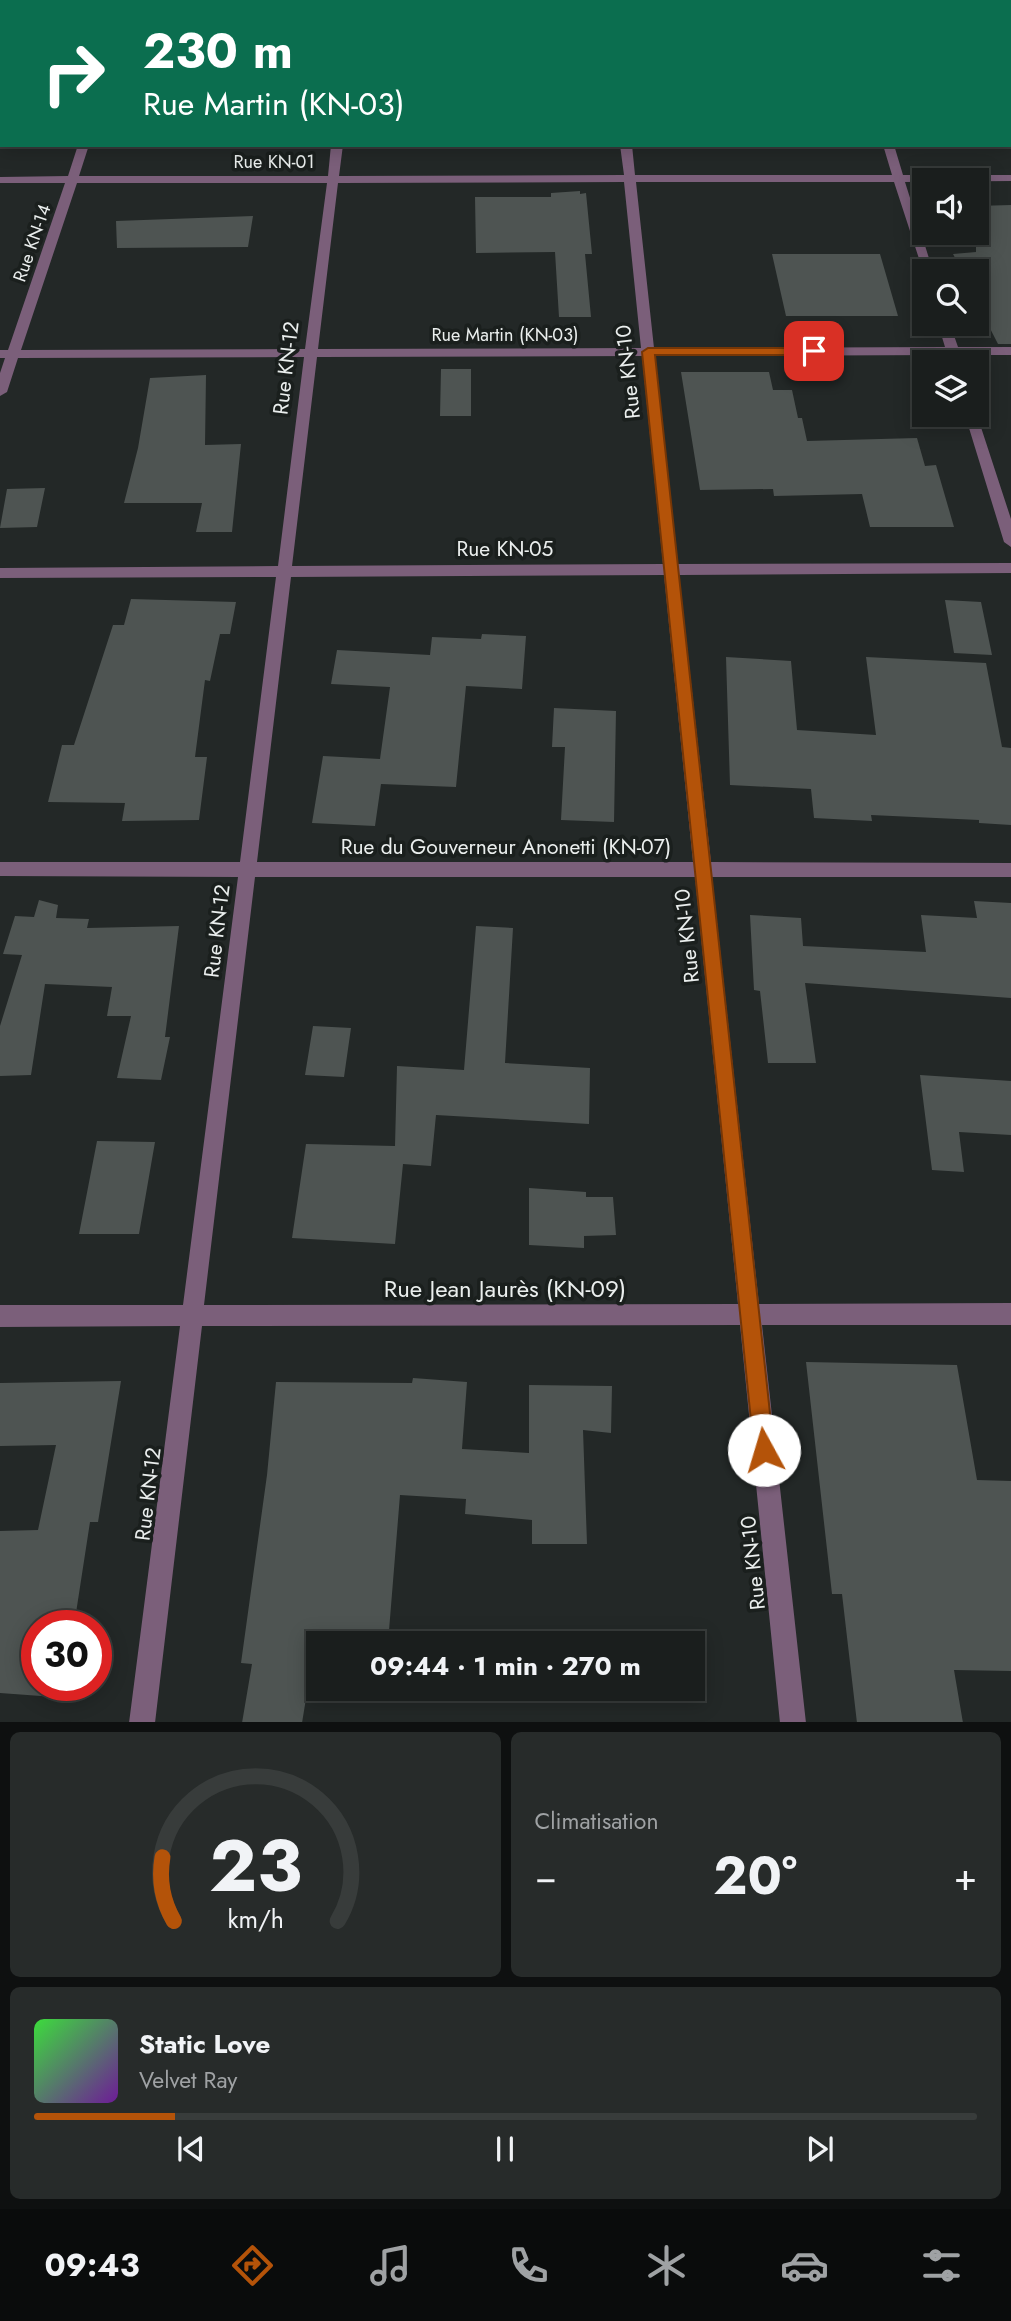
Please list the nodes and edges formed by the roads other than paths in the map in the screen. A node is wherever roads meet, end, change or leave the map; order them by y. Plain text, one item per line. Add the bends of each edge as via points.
1 (83, 147) edge
2 (337, 147) edge
3 (626, 147) edge
4 (889, 147) edge
5 (899, 178) junction
6 (1011, 178) edge
7 (332, 179) junction
8 (630, 179) junction
9 (0, 180) edge
10 (72, 180) junction
11 (924, 259) edge
12 (1011, 351) edge
13 (648, 352) junction
14 (311, 353) junction
15 (989, 353) edge
16 (6, 354) edge
17 (912, 356) edge
18 (0, 392) edge
19 (976, 427) edge
20 (1011, 542) edge
21 (1011, 568) edge
22 (671, 570) junction
23 (284, 571) junction
24 (0, 573) edge
25 (0, 869) edge
26 (247, 869) junction
27 (703, 869) junction
28 (1011, 870) edge
29 (750, 1314) junction
30 (1011, 1314) edge
31 (0, 1316) edge
32 (192, 1316) junction
33 (142, 1722) edge
34 (793, 1722) edge

1 - 10 street, Rue KN-14
2 - 7 street, Rue KN-12
3 - 8 street, Rue KN-10
4 - 5 street
5 - 6 street, Rue KN-01
5 - 8 street, Rue KN-01
5 - 11 street
7 - 8 street, Rue KN-01
7 - 10 street, Rue KN-01
7 - 14 street, Rue KN-12
8 - 13 street, Rue KN-10
9 - 10 street, Rue KN-01
10 - 16 street, Rue KN-14
12 - 15 street, Rue Martin (KN-03)
13 - 14 street, Rue Martin (KN-03)
13 - 17 street, Rue Martin (KN-03)
13 - 22 street, Rue KN-10
14 - 16 street, Rue Martin (KN-03)
14 - 23 street, Rue KN-12
16 - 18 street, Rue KN-14
19 - 20 street
21 - 22 street, Rue KN-05
22 - 23 street, Rue KN-05
22 - 27 street, Rue KN-10
23 - 24 street, Rue KN-05
23 - 26 street, Rue KN-12
25 - 26 street, Rue du Gouverneur Anonetti (KN-07)
26 - 27 street, Rue du Gouverneur Anonetti (KN-07)
26 - 32 street, Rue KN-12
27 - 28 street, Rue du Gouverneur Anonetti (KN-07)
27 - 29 street, Rue KN-10
29 - 30 street, Rue Jean Jaurès (KN-09)
29 - 32 street, Rue Jean Jaurès (KN-09)
29 - 34 street, Rue KN-10
31 - 32 street, Rue Jean Jaurès (KN-09)
32 - 33 street, Rue KN-12

